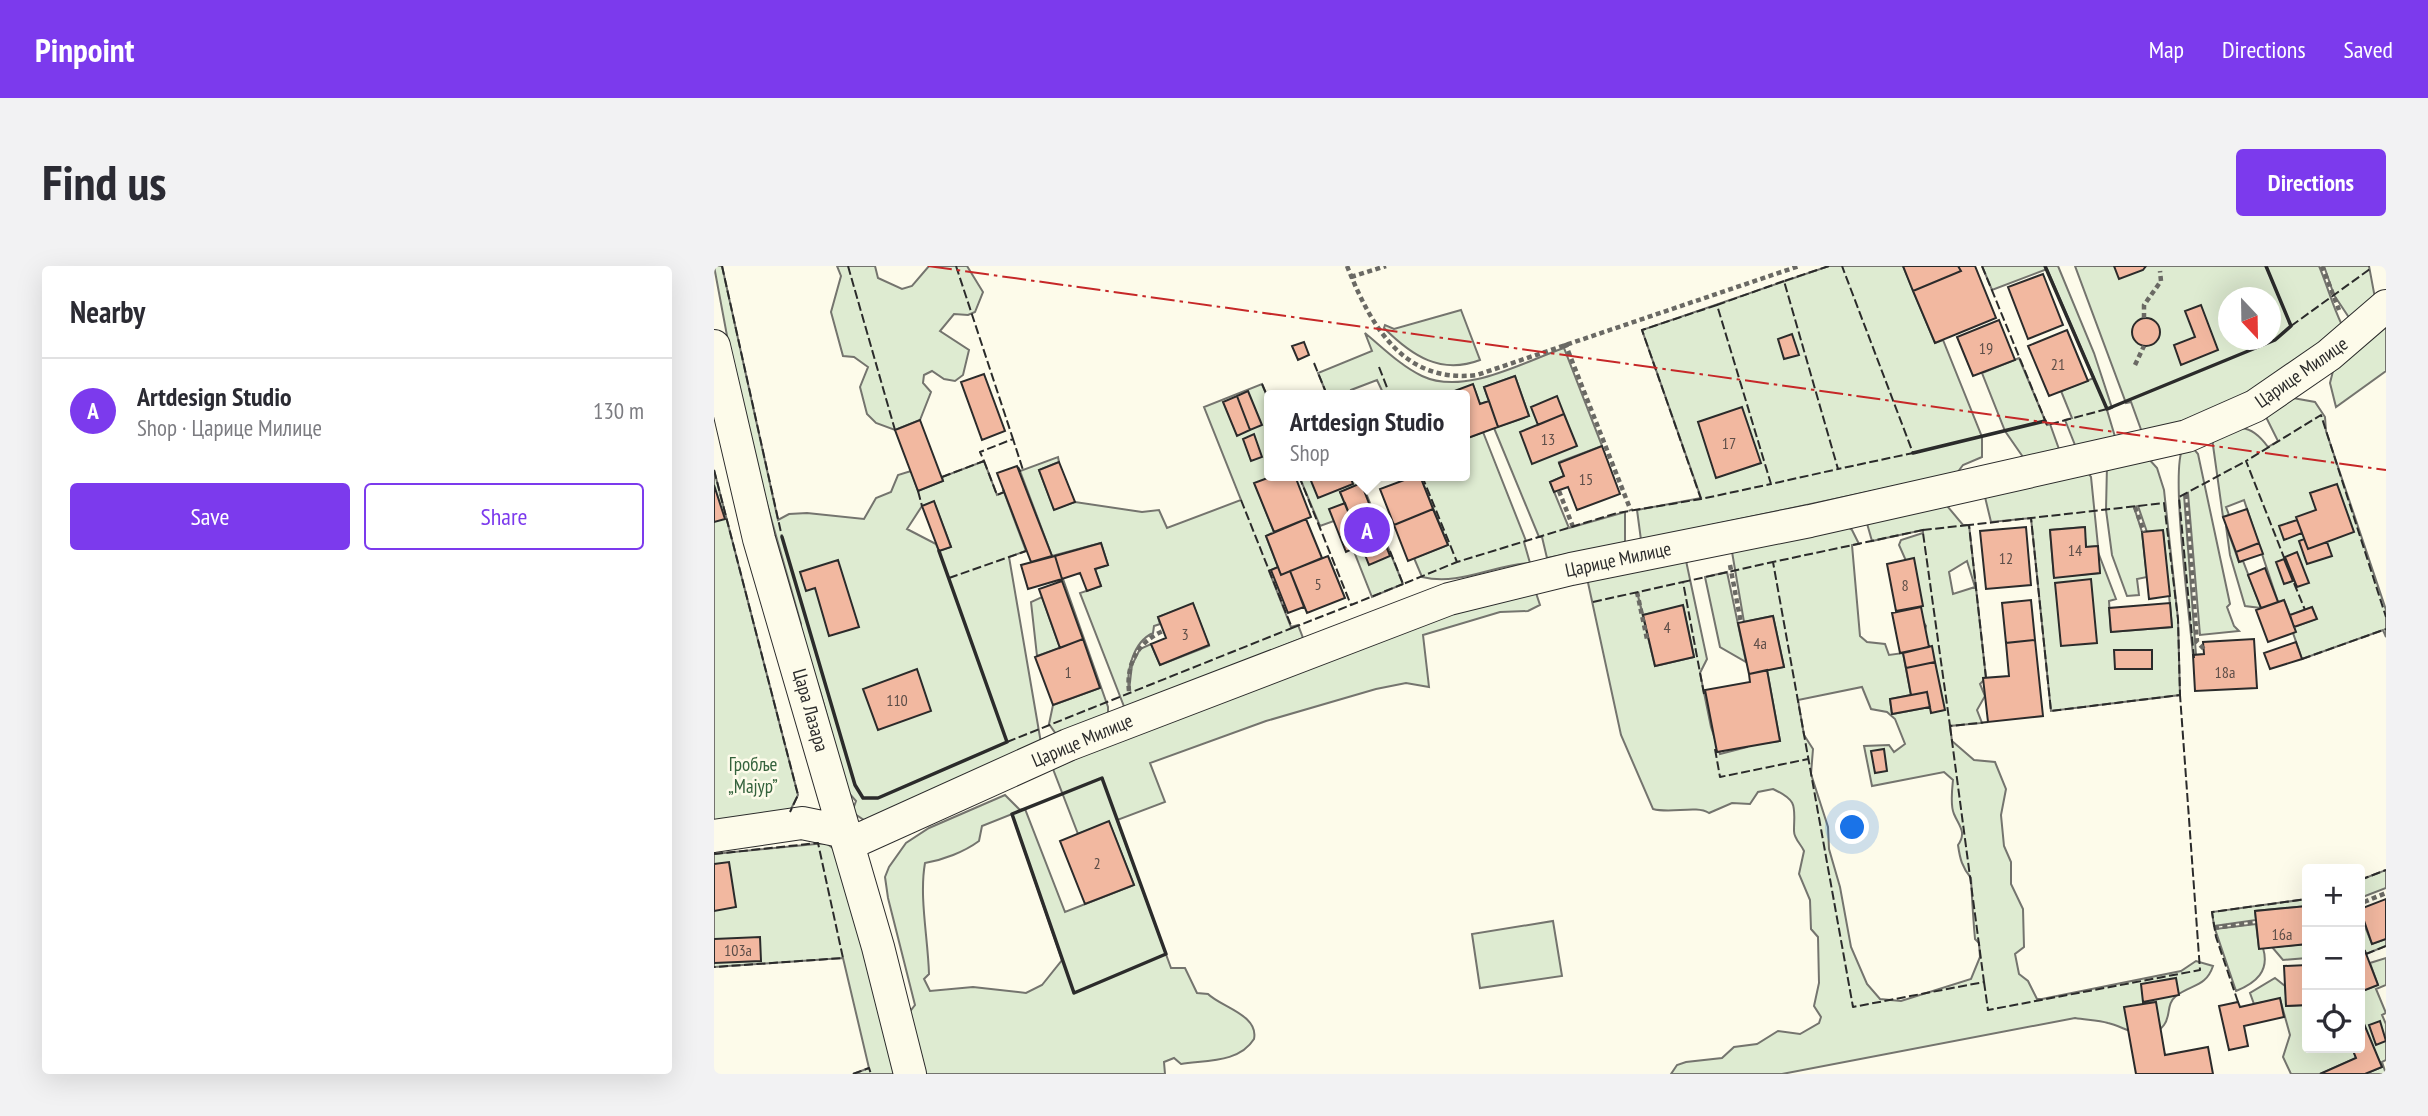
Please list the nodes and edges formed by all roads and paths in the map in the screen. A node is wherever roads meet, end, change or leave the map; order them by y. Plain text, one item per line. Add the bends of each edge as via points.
1 (1347, 266) edge
2 (1386, 266) edge
3 (1799, 266) edge
4 (2322, 266) edge
5 (2160, 271) dead end
6 (1351, 277) junction
7 (2332, 296) dead end
8 (2386, 306) edge
9 (2144, 318) dead end
10 (1565, 343) junction
11 (714, 346) edge
12 (2144, 346) dead end
13 (2135, 365) dead end
14 (1559, 491) dead end
15 (2186, 494) dead end
16 (2135, 507) dead end
17 (1631, 511) dead end
18 (1573, 527) dead end
19 (2144, 532) dead end
20 (1731, 572) dead end
21 (1637, 592) dead end
22 (1741, 623) dead end
23 (1163, 631) dead end
24 (1647, 639) dead end
25 (2204, 649) dead end
26 (1129, 691) dead end
27 (714, 836) edge
28 (847, 838) junction
29 (2386, 893) edge
30 (2365, 902) edge
31 (2256, 922) dead end
32 (2214, 928) dead end
33 (910, 1074) edge

1 - 6 path
2 - 6 path
3 - 10 path
4 - 7 path
5 - 9 path via 2161,281 2144,305
6 - 10 path via 1379,332 1411,362 1435,375 1477,375
8 - 28 street, Царице Милице via 2329,355 2255,406 2187,436 1449,599 1068,745
10 - 17 path
11 - 28 street, Цара Лазара via 759,538
12 - 13 path
14 - 18 path
15 - 25 path via 2197,642
16 - 19 path
20 - 22 path
21 - 24 path
23 - 26 path via 1150,636 1136,652
27 - 28 street via 802,823
28 - 33 street, Цара Лазара
29 - 30 path
31 - 32 path

